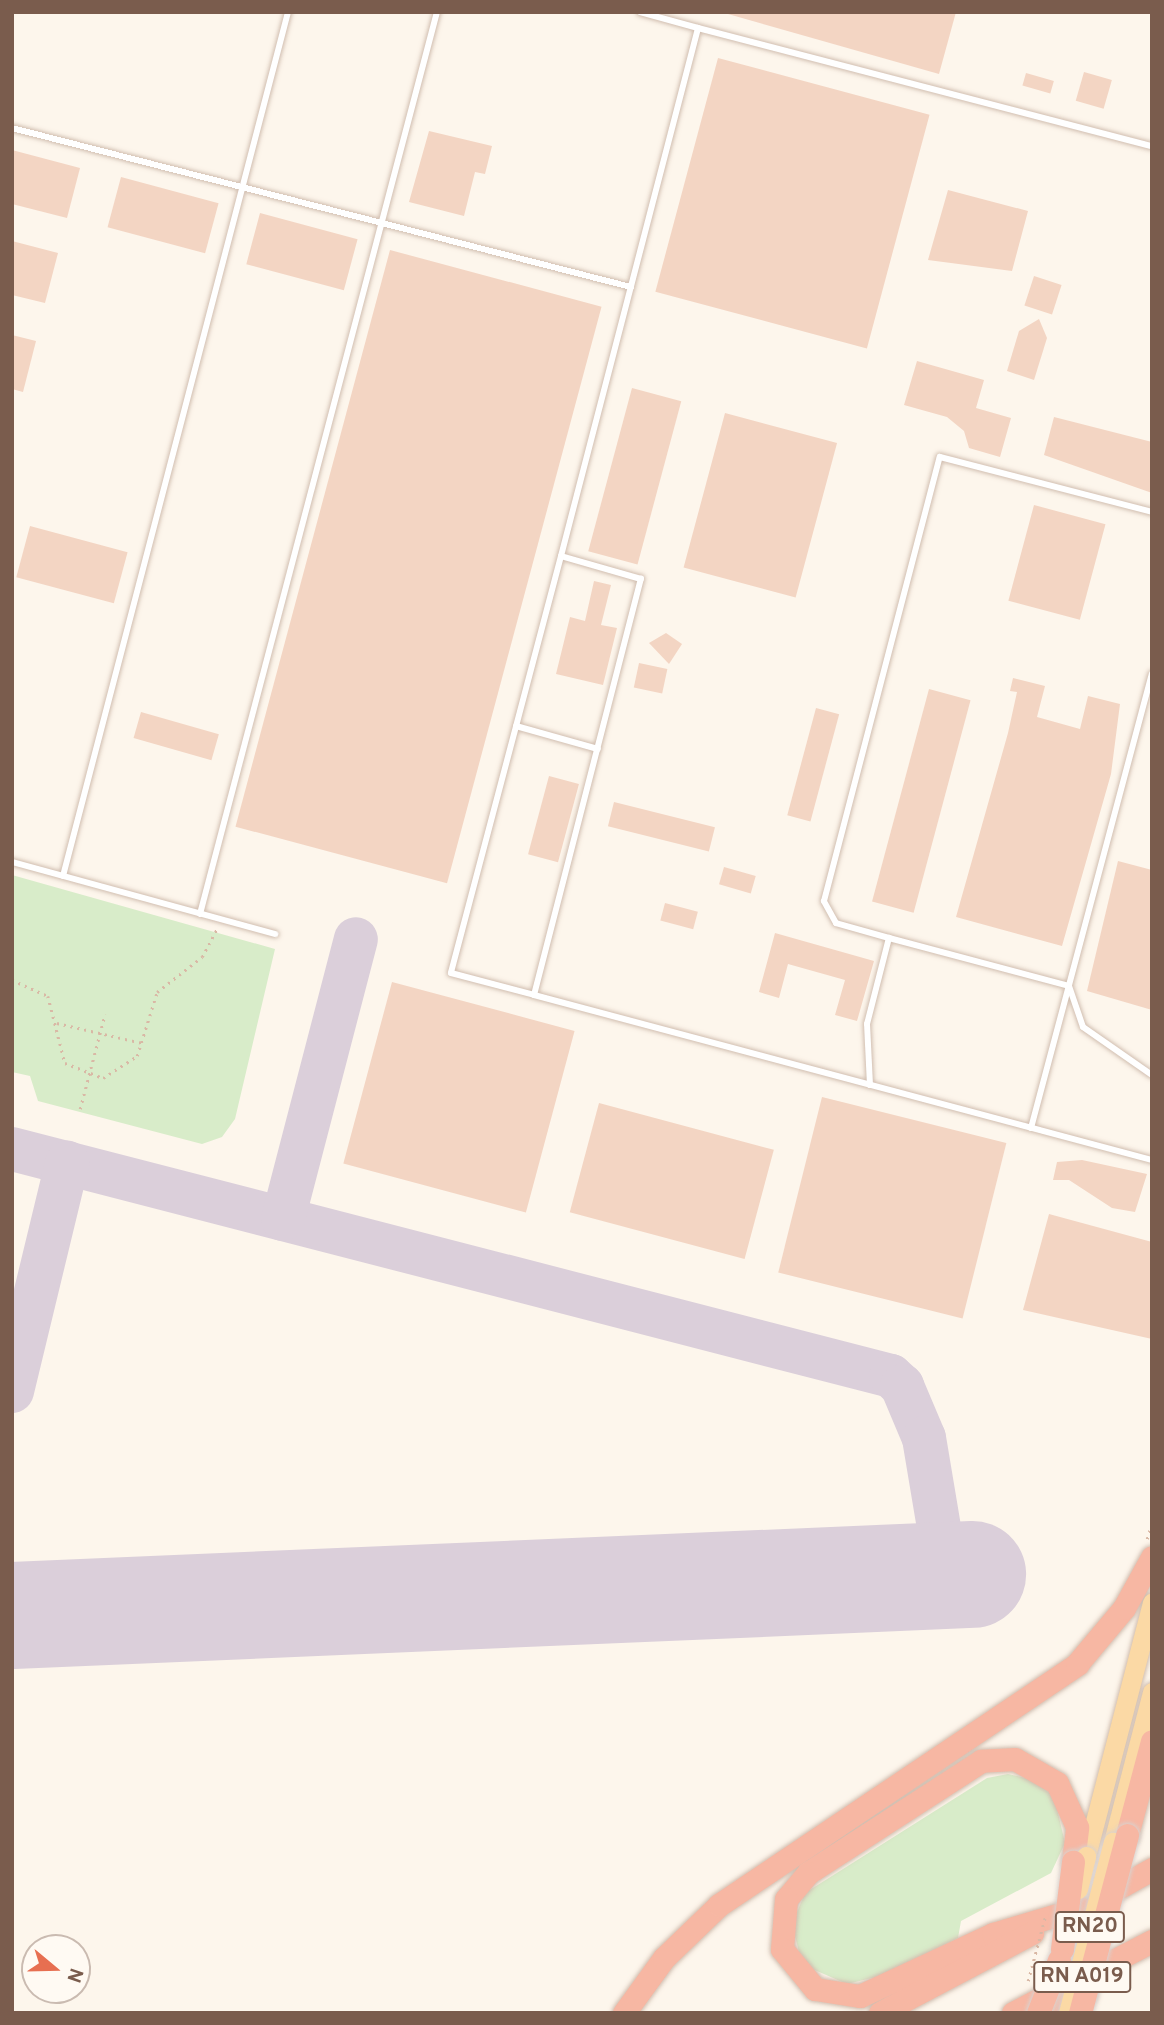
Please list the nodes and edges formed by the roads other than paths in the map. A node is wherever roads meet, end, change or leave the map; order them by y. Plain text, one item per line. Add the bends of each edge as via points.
1 (288, 12) edge
2 (437, 12) edge
3 (640, 12) edge
4 (698, 28) junction
5 (12, 128) edge
6 (1152, 146) edge
7 (242, 190) junction
8 (379, 225) junction
9 (631, 286) junction
10 (1152, 512) edge
11 (561, 556) junction
12 (1152, 674) edge
13 (516, 726) junction
14 (598, 748) junction
15 (12, 862) edge
16 (64, 876) junction
17 (200, 914) junction
18 (275, 934) dead end
19 (889, 938) junction
20 (1069, 986) junction
21 (534, 995) junction
22 (1152, 1075) edge
23 (870, 1085) junction
24 (1031, 1128) junction
25 (1152, 1160) edge
26 (1148, 1553) edge
27 (1152, 1602) edge
28 (1152, 1692) edge
29 (1152, 1741) edge
30 (1120, 1838) junction
31 (1152, 1857) edge
32 (1080, 1859) junction
33 (1152, 1870) edge
34 (1084, 1906) junction
35 (1152, 1941) edge
36 (1061, 1955) junction
37 (1152, 1957) edge
38 (624, 2013) edge
39 (880, 2013) edge
40 (1013, 2013) edge
41 (1038, 2013) edge
42 (1046, 2013) edge
43 (1068, 2013) edge
44 (1080, 2013) edge

1 - 7 lane
2 - 8 lane
3 - 4 lane
4 - 6 lane
4 - 9 lane
5 - 7 lane
7 - 8 lane
7 - 16 lane
8 - 9 lane
8 - 17 lane
9 - 11 lane
10 - 19 lane via 940,457 824,901 836,923
11 - 13 lane
11 - 14 lane via 641,579
12 - 20 lane
13 - 14 lane
13 - 21 lane via 451,972
14 - 21 lane
15 - 16 lane
16 - 17 lane
17 - 18 lane
19 - 20 lane
19 - 23 lane via 867,1024
20 - 22 lane via 1083,1027
20 - 24 lane
21 - 23 lane
23 - 24 lane
24 - 25 lane
26 - 38 highway via 1124,1608 1077,1664 719,1905 664,1958
27 - 32 main road
28 - 30 main road, RN20
29 - 30 highway
30 - 43 main road, RN20, bridge
30 - 44 highway, bridge
31 - 34 highway
32 - 34 highway via 1077,1827 1057,1783 1015,1759 981,1760 801,1878 781,1915 782,1949 815,1989 860,1996 993,1934
32 - 36 highway, bridge
33 - 34 highway, RN A019
34 - 39 highway, RN A019
35 - 40 highway, RN A019
36 - 41 highway, bridge
36 - 42 main road, RN20, bridge
37 - 42 highway

